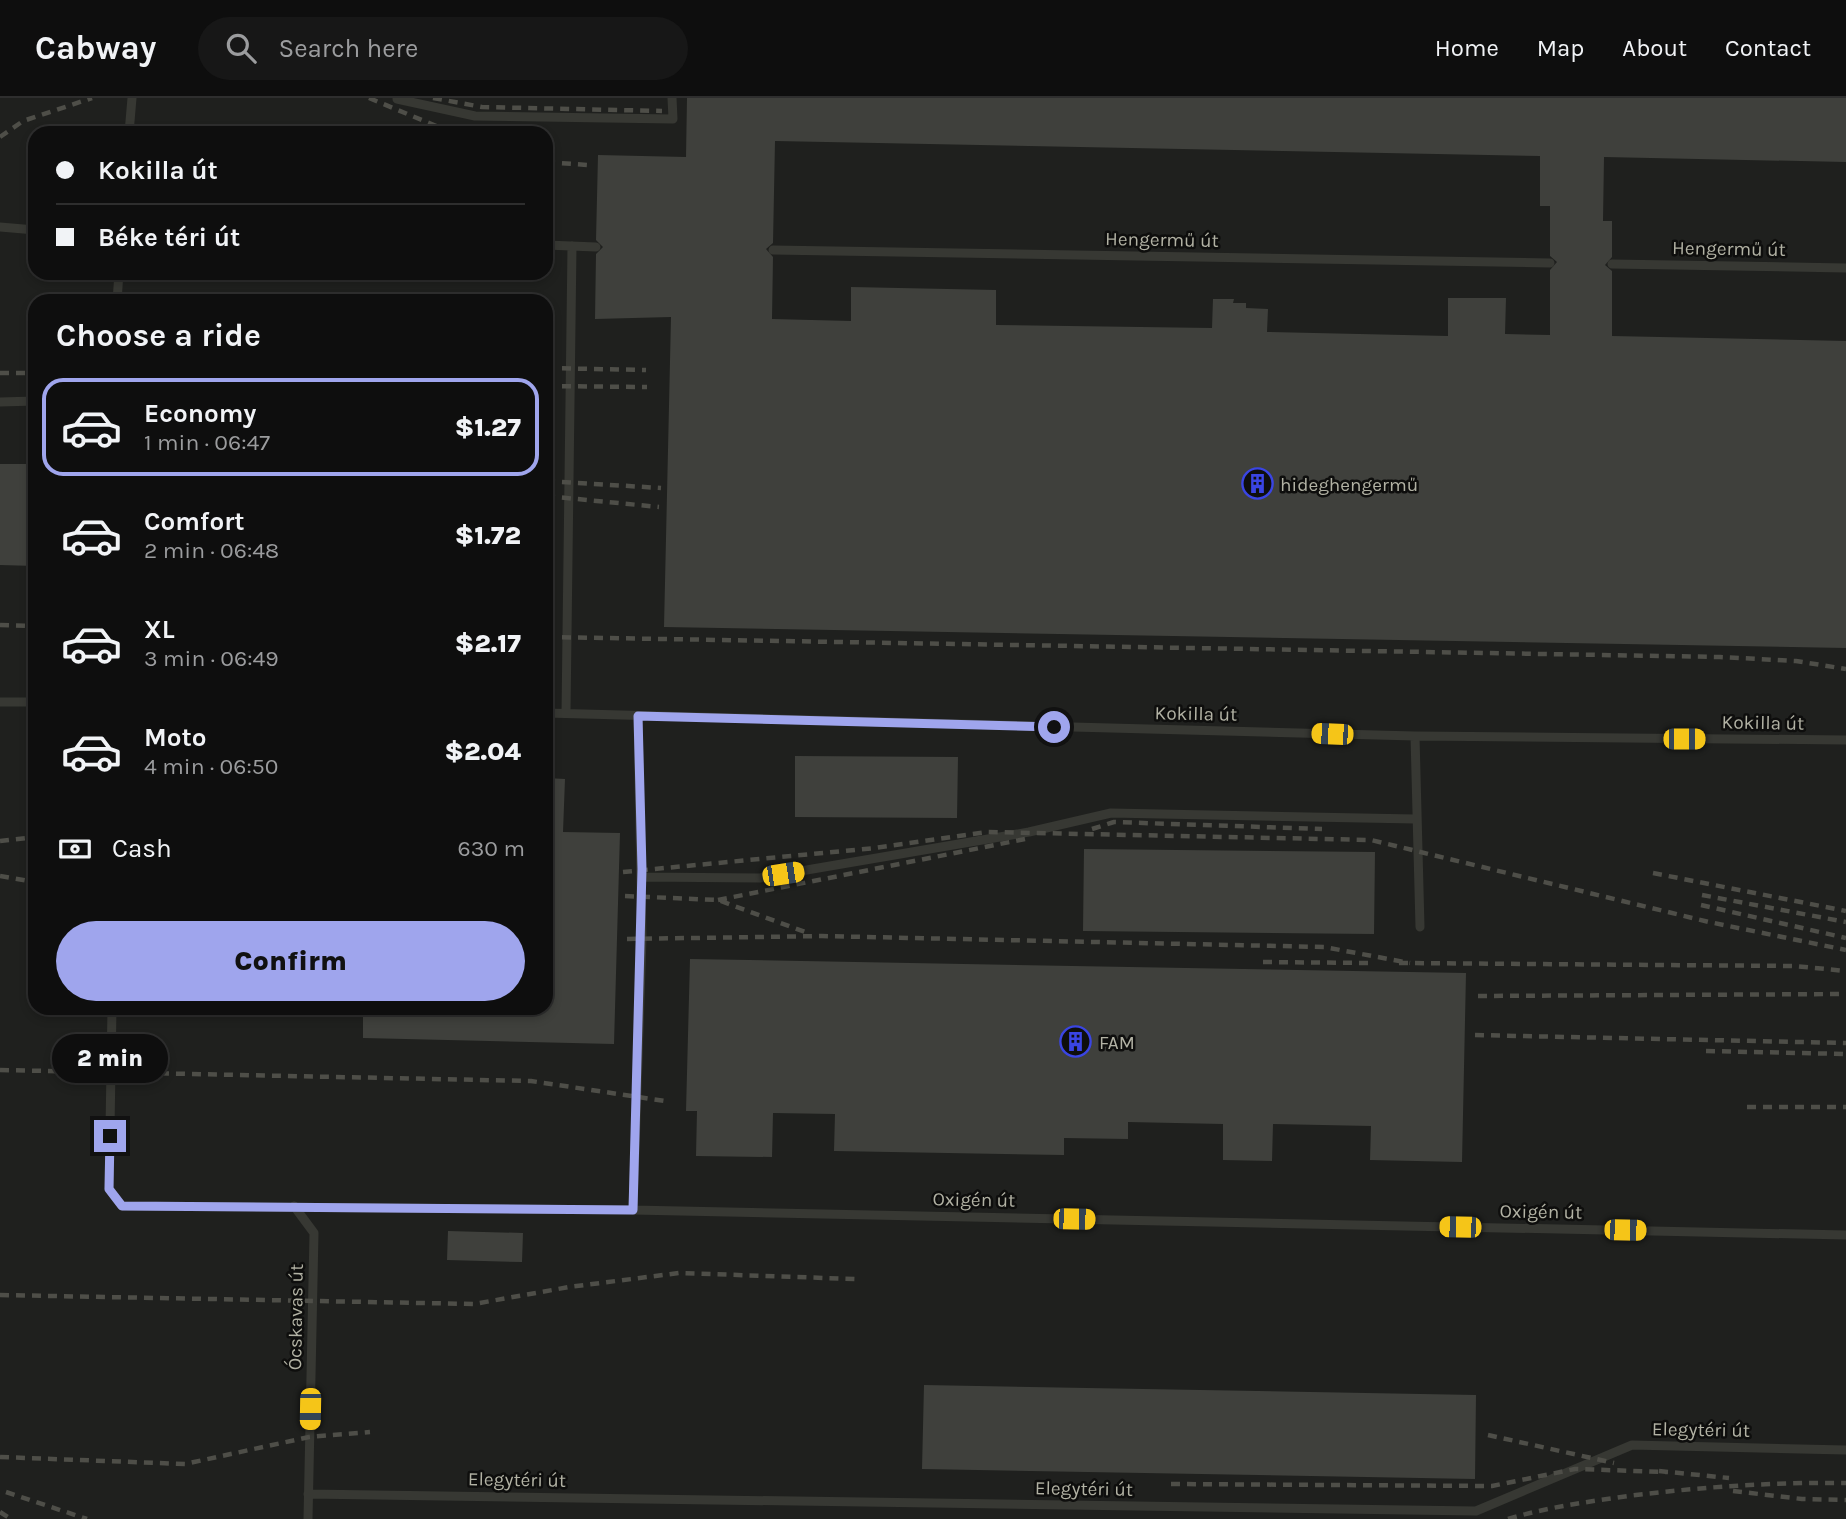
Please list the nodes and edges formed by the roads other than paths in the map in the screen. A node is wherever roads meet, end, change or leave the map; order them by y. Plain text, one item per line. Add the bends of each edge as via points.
1 (132, 98) edge
2 (672, 98) edge
3 (397, 99) edge
4 (130, 126) edge
5 (0, 227) edge
6 (28, 229) edge
7 (553, 245) edge
8 (572, 246) junction
9 (596, 247) dead end
10 (773, 250) dead end
11 (1550, 263) dead end
12 (1612, 264) dead end
13 (1846, 268) edge
14 (28, 401) edge
15 (0, 402) edge
16 (0, 702) edge
17 (28, 702) edge
18 (553, 713) edge
19 (566, 713) junction
20 (638, 716) junction
21 (1415, 736) junction
22 (1846, 740) edge
23 (1415, 819) junction
24 (642, 877) junction
25 (1420, 927) dead end
26 (112, 1015) edge
27 (294, 1206) junction
28 (633, 1210) junction
29 (1846, 1235) edge
30 (1846, 1450) edge
31 (308, 1494) junction
32 (308, 1519) edge

1 - 4 lane
2 - 3 lane via 673,119 475,116
5 - 6 lane
7 - 8 lane
8 - 9 lane
8 - 19 lane
10 - 11 lane, Hengermű út
12 - 13 lane, Hengermű út
14 - 15 lane
16 - 17 lane
18 - 19 lane, Kokilla út
19 - 20 lane, Kokilla út
20 - 21 lane, Kokilla út
20 - 24 lane
21 - 22 lane, Kokilla út
21 - 23 lane
23 - 24 lane via 1111,813 1029,832 760,878
23 - 25 lane
24 - 28 lane
26 - 27 lane, Oxigén út via 109,1189 122,1206
27 - 28 lane, Oxigén út
27 - 31 lane, Ócskavas út via 314,1233
28 - 29 lane, Oxigén út
30 - 31 lane, Elegytéri út via 1632,1445 1476,1511
31 - 32 lane, Ócskavas út

